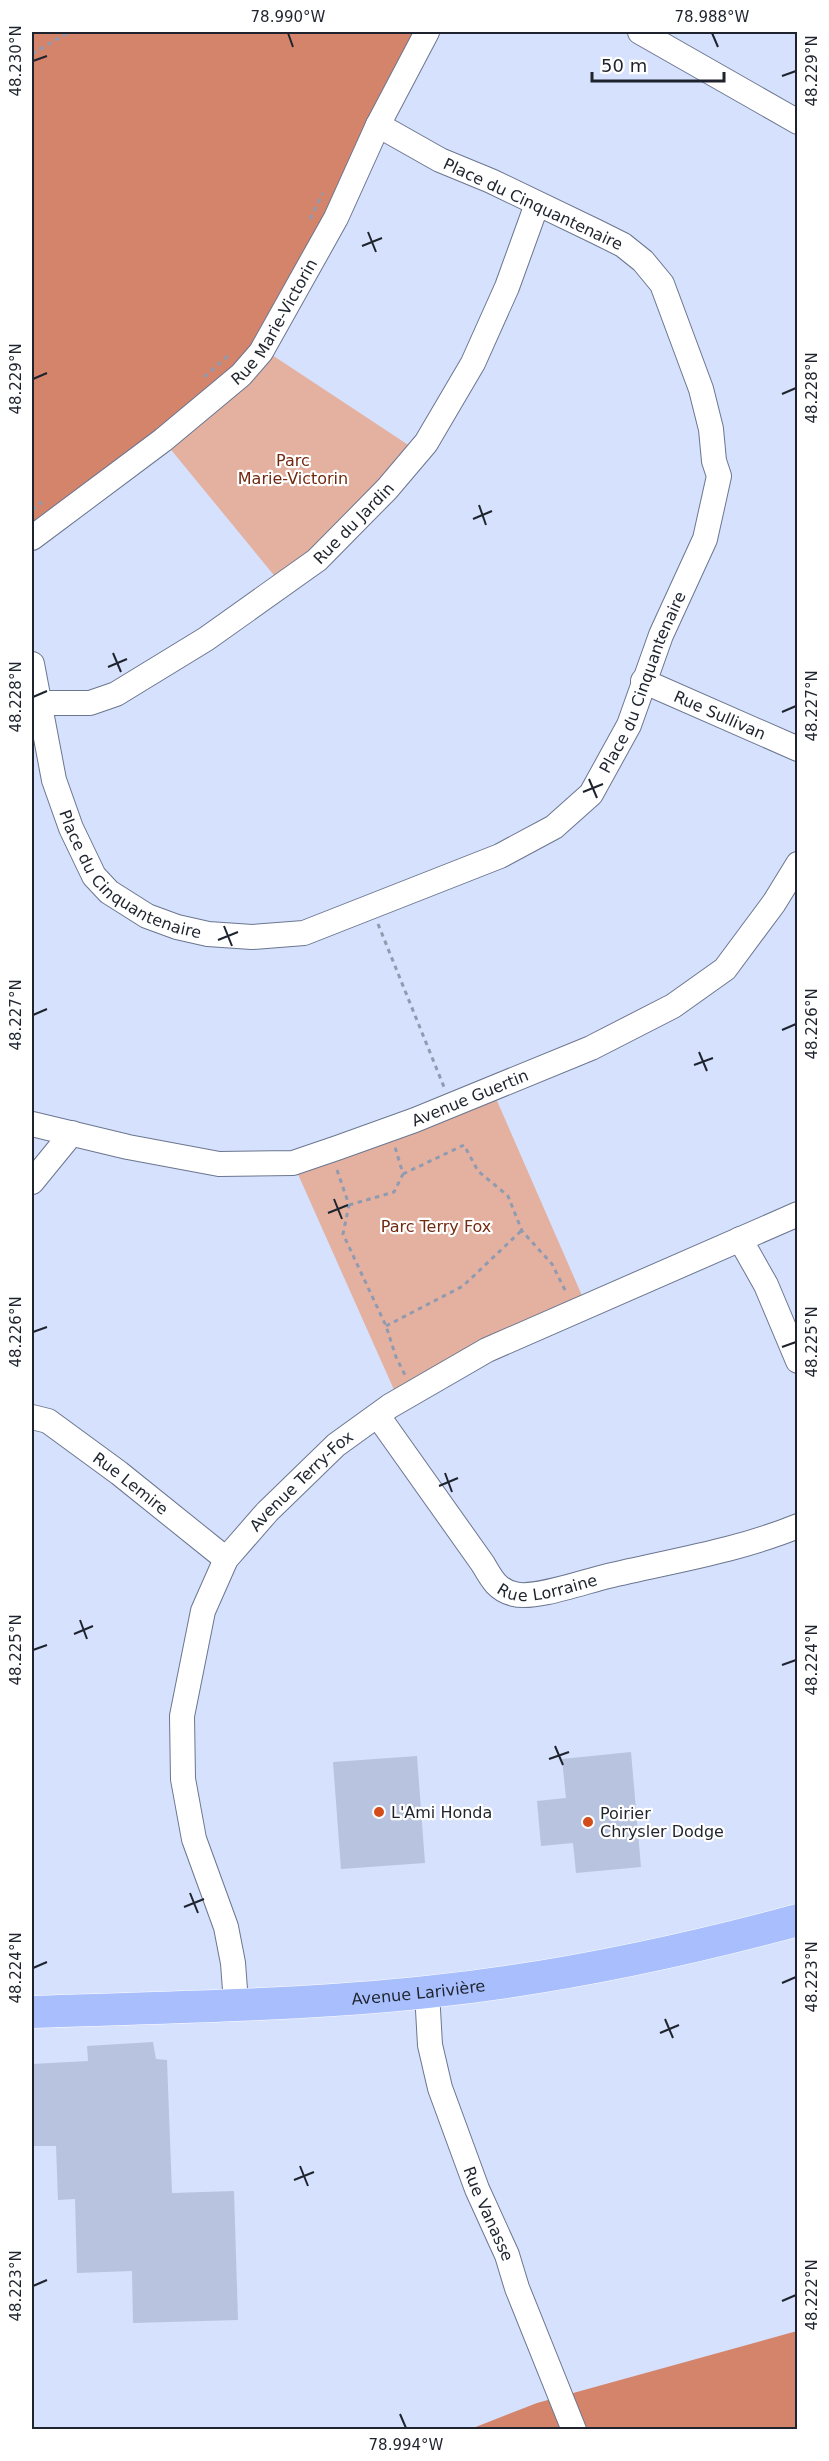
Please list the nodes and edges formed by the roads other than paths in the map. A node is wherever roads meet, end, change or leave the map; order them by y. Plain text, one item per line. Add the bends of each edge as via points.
1 (427, 32) edge
2 (640, 32) edge
3 (798, 122) edge
4 (378, 125) junction
5 (537, 204) junction
6 (32, 538) edge
7 (32, 664) edge
8 (644, 681) junction
9 (39, 703) junction
10 (798, 749) edge
11 (798, 864) edge
12 (32, 1124) edge
13 (72, 1133) junction
14 (32, 1182) edge
15 (798, 1214) edge
16 (740, 1239) junction
17 (798, 1361) edge
18 (378, 1416) junction
19 (32, 1417) edge
20 (798, 1526) edge
21 (226, 1559) junction
22 (798, 1920) edge
23 (427, 1992) junction
24 (236, 2003) junction
25 (32, 2012) edge
26 (574, 2430) edge

1 - 4 street, Rue Marie-Victorin
2 - 3 street
4 - 5 street, Place du Cinquantenaire via 440,160
4 - 6 street, Rue Marie-Victorin via 336,218 261,352 241,375 163,440
5 - 8 street, Place du Cinquantenaire via 623,245 662,284 702,389 711,429 719,476 705,538
5 - 9 street, Rue du Jardin via 507,287 473,363 426,443 317,560 206,639 116,694 90,703
7 - 9 street, Place du Cinquantenaire
8 - 9 street, Place du Cinquantenaire via 628,725 591,794 554,827 500,856 304,933 252,938 208,934 147,916 109,892 94,876 54,780
8 - 10 street, Rue Sullivan
11 - 13 street, Avenue Guertin via 725,969 673,1006 591,1048 330,1150 293,1163 219,1164
12 - 13 street, Avenue Guertin
13 - 14 street
15 - 16 street, Avenue Terry-Fox
16 - 17 street via 766,1285
16 - 18 street, Avenue Terry-Fox via 487,1350
18 - 20 street, Rue Lorraine via 492,1580 515,1595 549,1591 716,1551
18 - 21 street, Avenue Terry-Fox via 336,1444
19 - 21 street, Rue Lemire via 48,1421
21 - 24 street, Avenue Terry-Fox via 203,1611 182,1716 183,1779 194,1839 226,1927
22 - 23 main road, Avenue Larivière via 666,1953 557,1974
23 - 24 main road, Avenue Larivière
23 - 26 street, Rue Vanasse via 430,2045 440,2088
24 - 25 main road, Avenue Larivière

